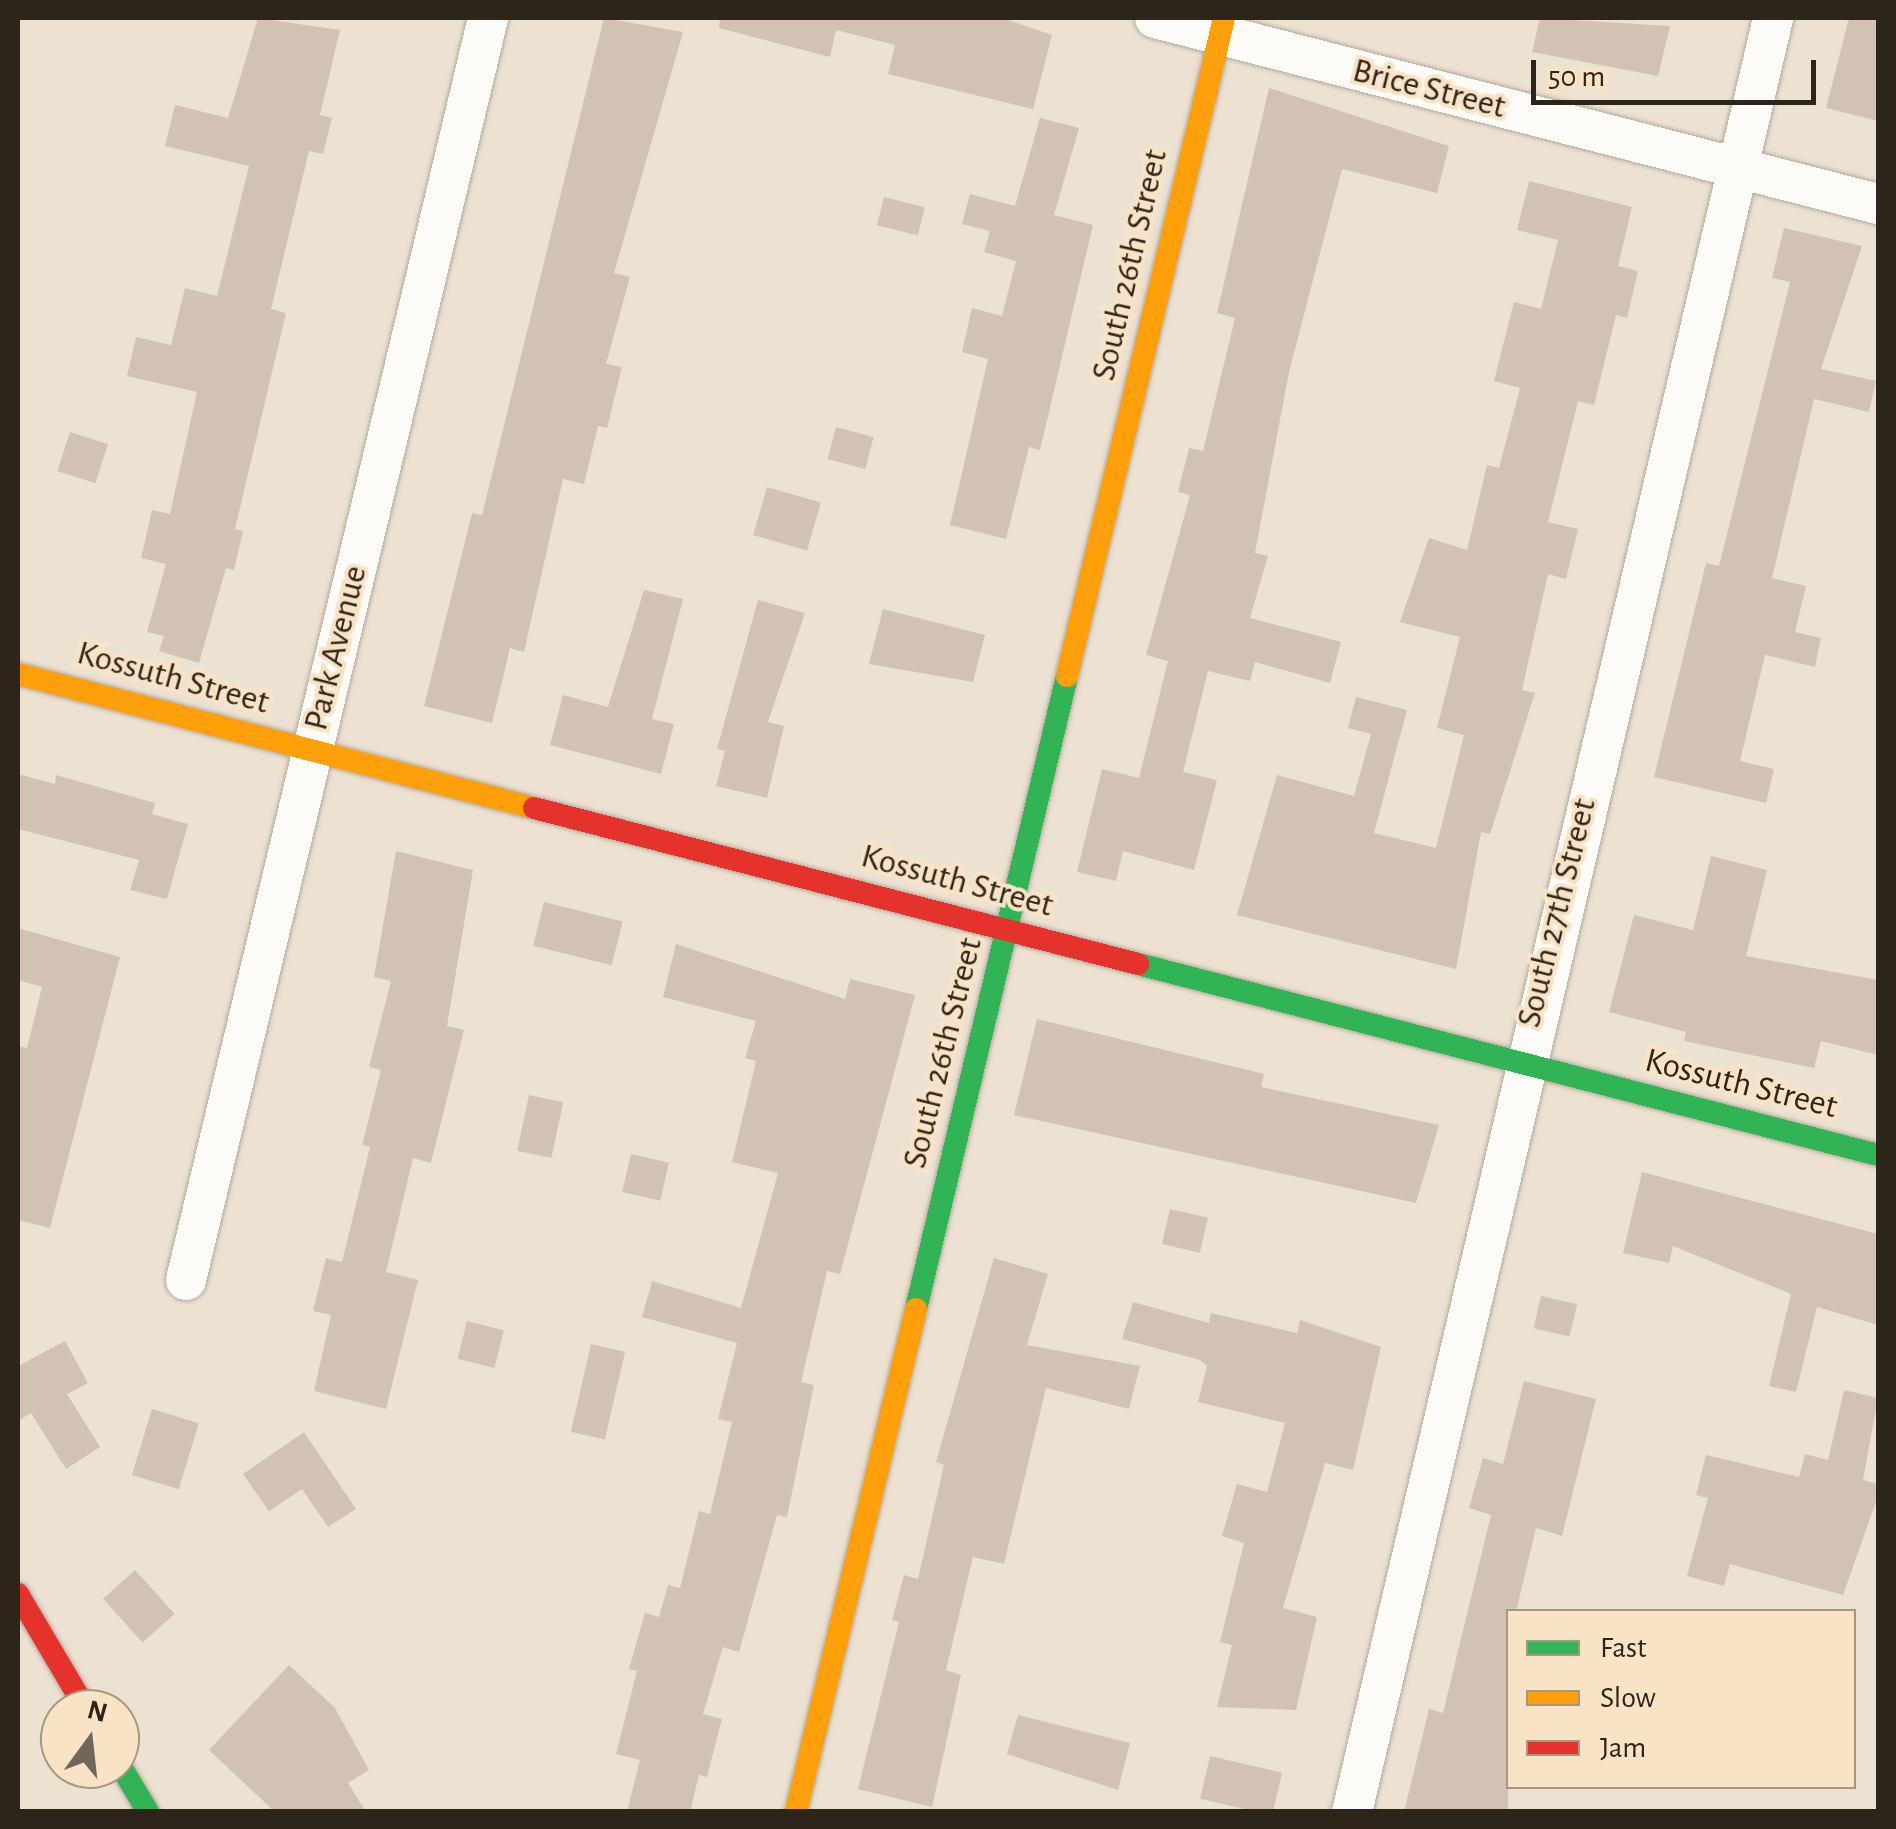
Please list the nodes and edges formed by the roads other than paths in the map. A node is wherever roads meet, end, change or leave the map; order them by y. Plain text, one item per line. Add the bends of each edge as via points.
1 (488, 18) edge
2 (1155, 18) edge
3 (1773, 18) edge
4 (1222, 26) edge
5 (1738, 168) junction
6 (1878, 204) edge
7 (18, 674) edge
8 (312, 750) junction
9 (1009, 931) junction
10 (1520, 1066) junction
11 (1878, 1154) edge
12 (186, 1280) dead end
13 (18, 1594) edge
14 (74, 1689) edge
15 (134, 1789) edge
16 (148, 1812) edge
17 (796, 1812) edge
18 (1352, 1812) edge

1 - 8 street, Park Avenue
2 - 4 street, Brice Street
3 - 5 street, South 27th Street
4 - 5 street, Brice Street
4 - 9 street, South 26th Street
5 - 6 street, Brice Street
5 - 10 street, South 27th Street
7 - 8 street, Kossuth Street
8 - 9 street, Kossuth Street
8 - 12 street, Park Avenue
9 - 10 street, Kossuth Street
9 - 17 street, South 26th Street
10 - 11 street, Kossuth Street
10 - 18 street, South 27th Street
13 - 14 street
15 - 16 street

